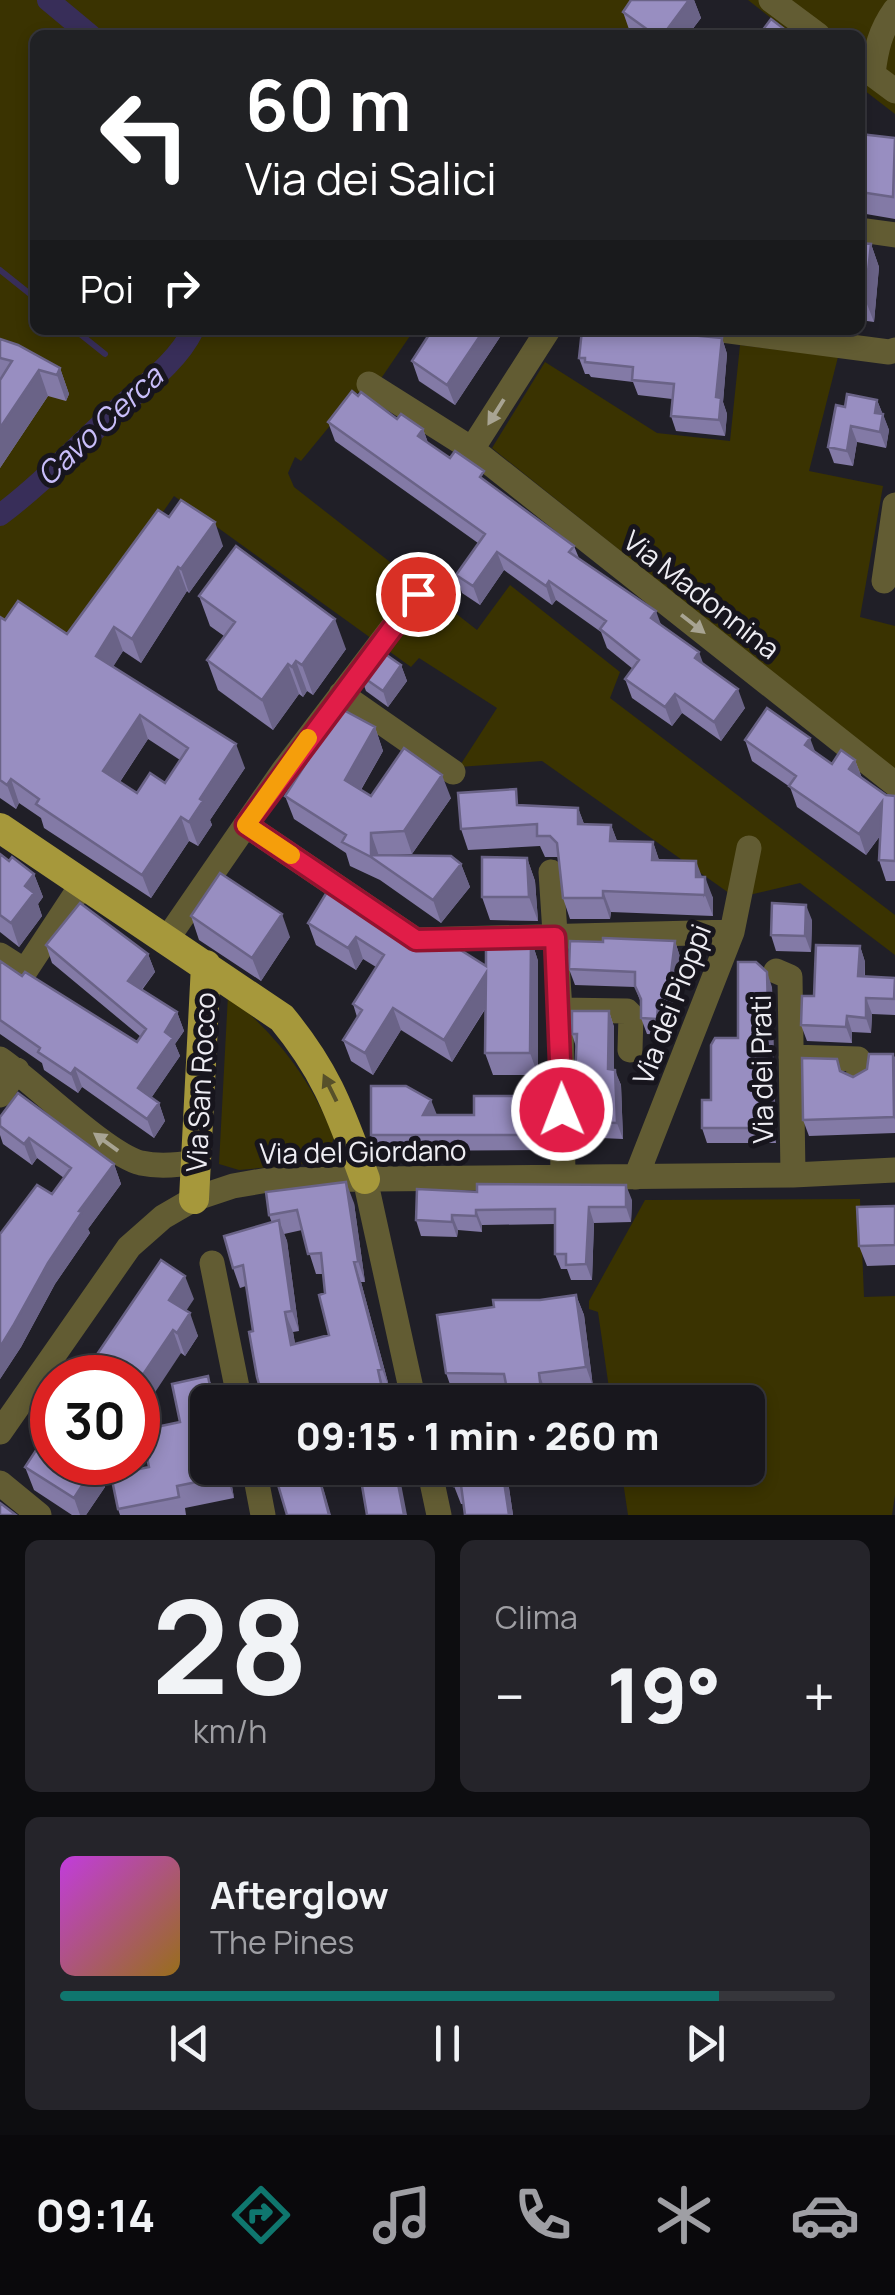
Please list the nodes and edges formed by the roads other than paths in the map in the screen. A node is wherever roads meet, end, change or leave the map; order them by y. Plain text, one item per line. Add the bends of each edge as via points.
1 (771, 0) edge
2 (895, 10) edge
3 (811, 30) edge
4 (876, 69) edge
5 (895, 90) edge
6 (865, 231) edge
7 (895, 235) edge
8 (545, 335) edge
9 (760, 335) edge
10 (895, 350) edge
11 (368, 384) dead end
12 (472, 449) junction
13 (895, 505) edge
14 (884, 581) dead end
15 (418, 594) dead end
16 (341, 694) junction
17 (453, 772) dead end
18 (895, 784) edge
19 (246, 825) junction
20 (0, 828) edge
21 (749, 848) dead end
22 (551, 872) dead end
23 (82, 882) junction
24 (732, 932) junction
25 (555, 937) junction
26 (167, 939) junction
27 (0, 954) edge
28 (206, 964) junction
29 (776, 970) dead end
30 (560, 1010) junction
31 (630, 1050) dead end
32 (792, 1058) junction
33 (8, 1064) edge
34 (860, 1077) edge
35 (0, 1094) edge
36 (196, 1162) junction
37 (895, 1170) edge
38 (792, 1175) junction
39 (636, 1177) junction
40 (562, 1178) junction
41 (365, 1179) junction
42 (194, 1199) junction
43 (212, 1264) dead end
44 (237, 1385) edge
45 (410, 1385) edge
46 (0, 1432) edge
47 (0, 1483) edge
48 (257, 1485) edge
49 (433, 1485) edge
50 (39, 1515) edge
51 (263, 1515) edge
52 (440, 1515) edge

1 - 3 street
2 - 4 street via 883,26
4 - 5 street
6 - 7 street
8 -> 12 street
9 - 10 street
11 - 12 street, Via Madonnina
12 -> 18 street, Via Madonnina
13 - 14 street
15 - 16 street
16 - 17 street
16 - 19 street
19 - 25 street via 416,940
19 - 26 street
20 - 23 main road, Via San Rocco
21 - 24 street, Via dei Pioppi
22 - 25 street
23 - 26 main road, Via San Rocco
23 - 27 street via 25,970
24 - 25 street
24 - 39 street, Via dei Pioppi
25 - 30 street
26 - 28 main road, Via San Rocco
28 - 36 main road, Via San Rocco
41 -> 28 main road, Via San Rocco via 314,1057 282,1018
29 - 32 street, Via dei Prati via 790,978
30 - 31 street via 627,1011
30 - 40 street
32 - 34 street via 858,1059
32 - 38 street, Via dei Prati
33 - 35 street
36 -> 33 street via 137,1162
36 - 42 main road, Via San Rocco
37 - 38 street, Via del Giordano
38 - 39 street, Via del Giordano
39 - 40 street, Via del Giordano
40 - 41 street, Via del Giordano
41 - 42 street, Via del Giordano via 268,1180
41 - 45 street
42 - 46 street, Via del Giordano via 129,1246
43 - 44 street
47 - 50 street
48 - 51 street
49 - 52 street

